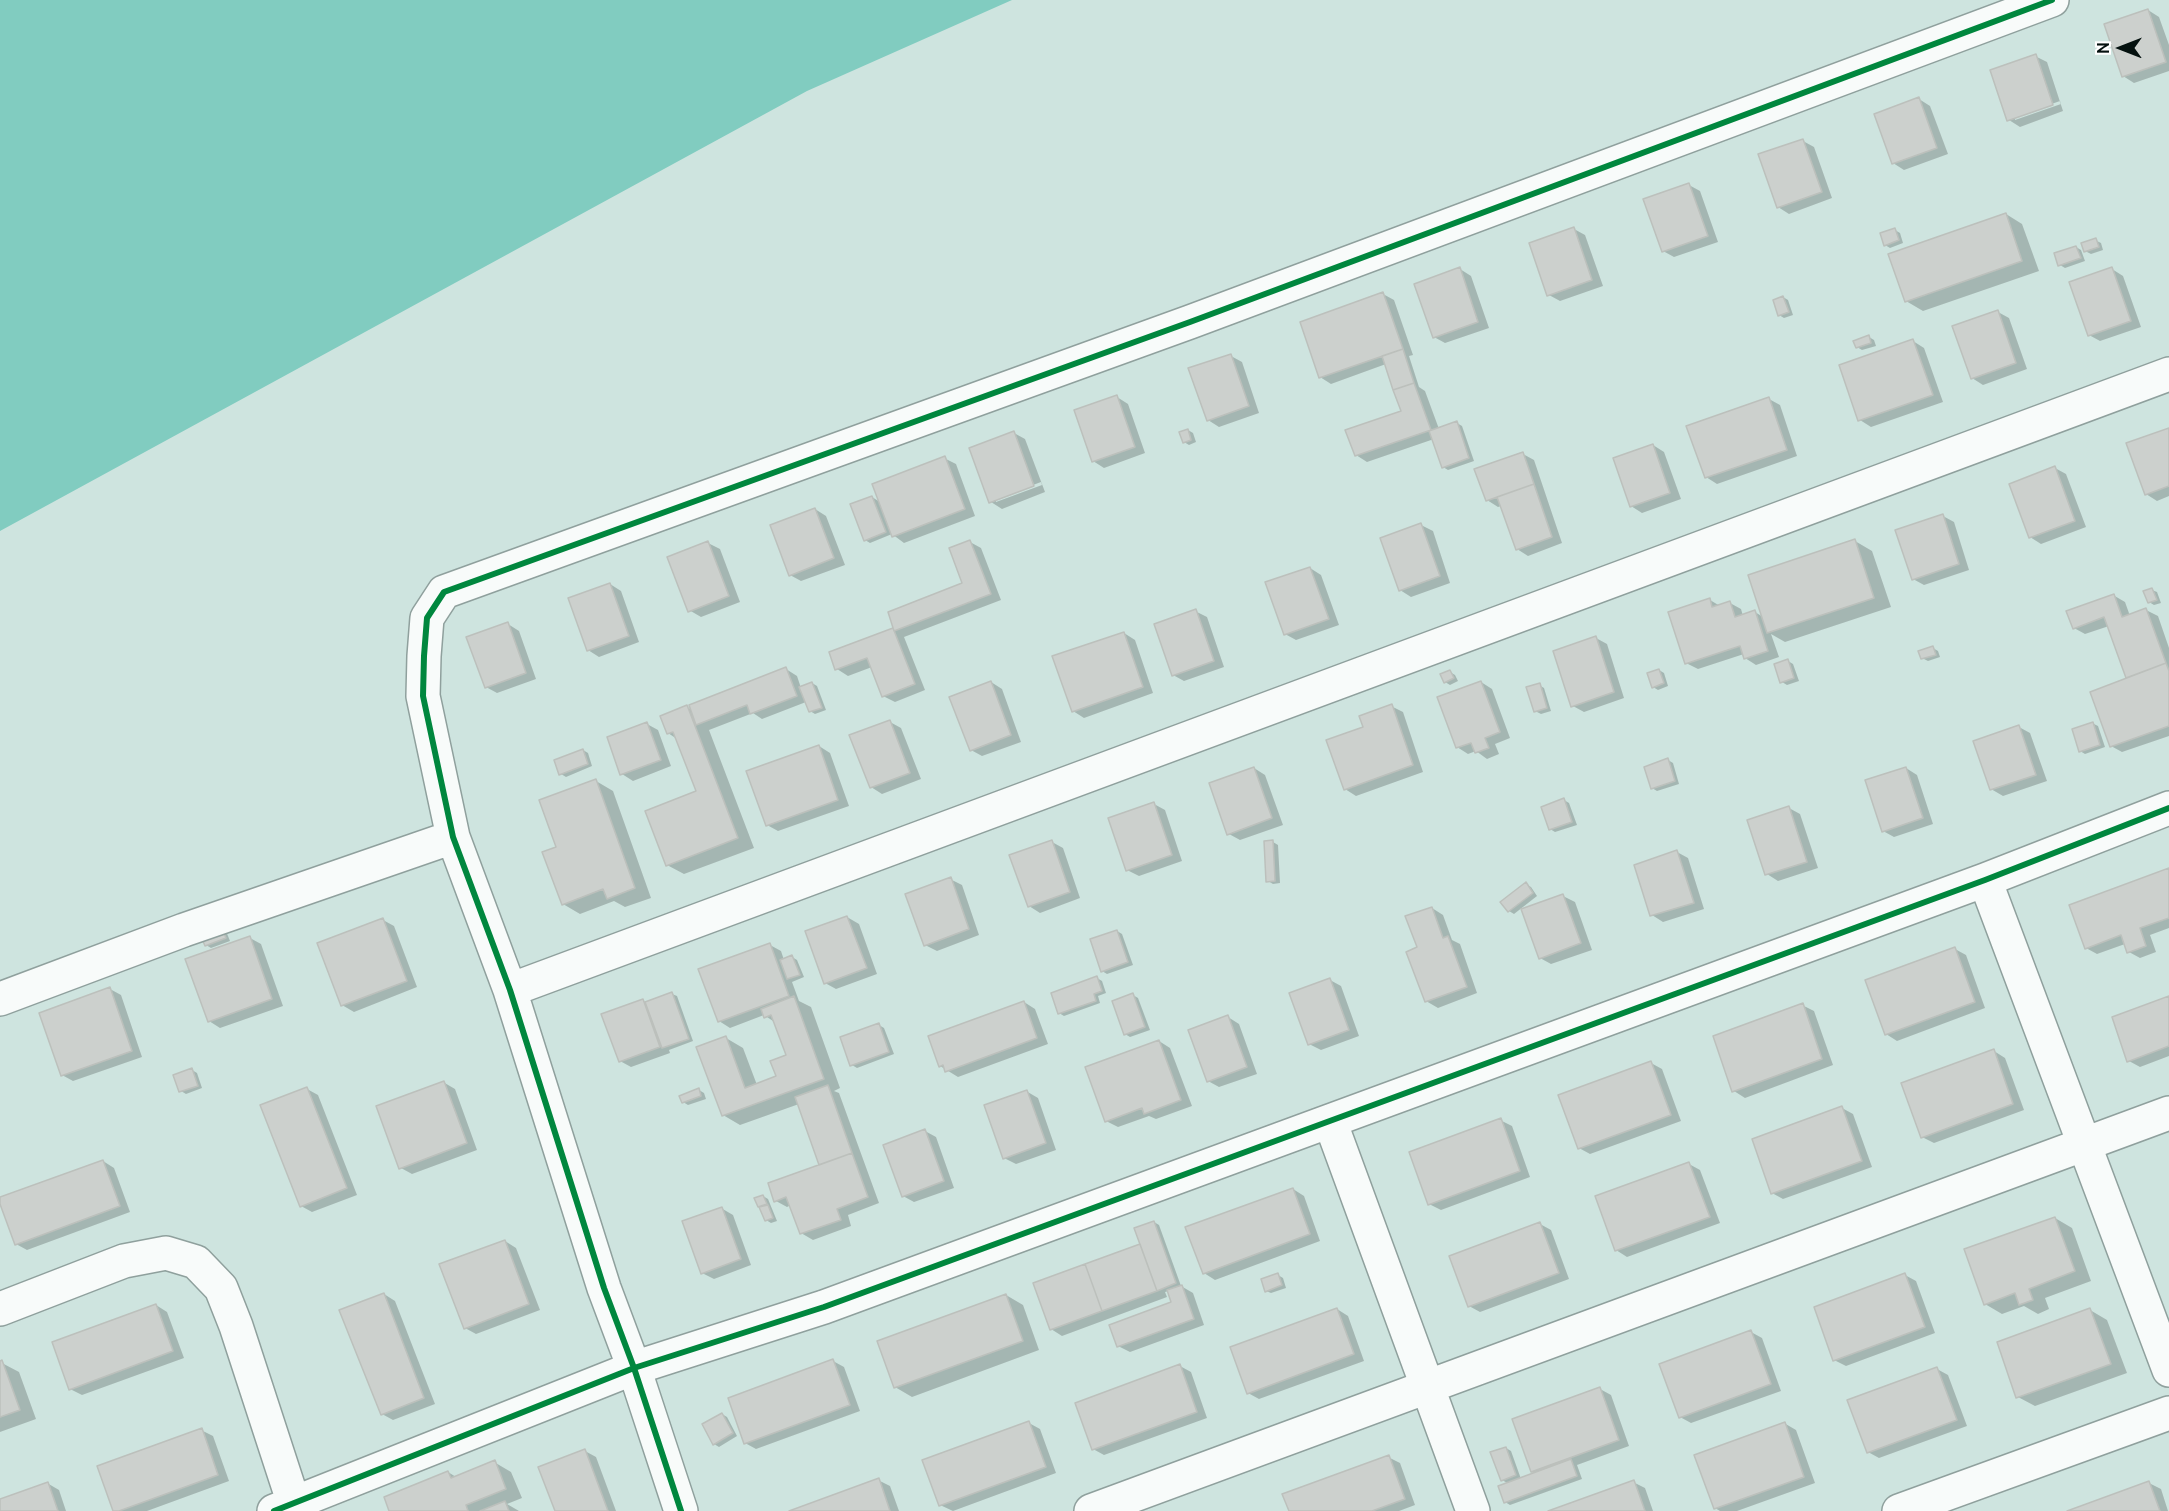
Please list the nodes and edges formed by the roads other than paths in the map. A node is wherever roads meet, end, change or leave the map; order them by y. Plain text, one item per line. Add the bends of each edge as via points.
1 (2052, 0) edge
2 (2169, 374) edge
3 (2169, 808) edge
4 (453, 837) junction
5 (1985, 880) junction
6 (510, 990) junction
7 (0, 999) edge
8 (2169, 1113) edge
9 (1330, 1121) junction
10 (2084, 1144) junction
11 (0, 1309) edge
12 (634, 1368) junction
13 (2169, 1370) edge
14 (1427, 1386) junction
15 (2169, 1413) edge
16 (339, 1499) edge
17 (284, 1507) edge
18 (681, 1511) edge
19 (1091, 1511) edge
20 (1473, 1511) edge
21 (1899, 1511) edge

1 - 4 street via 1190,322 444,592 428,618 423,696
2 - 6 street
3 - 5 street
4 - 6 street
4 - 7 street via 184,930
5 - 9 street
5 - 10 street
6 - 12 street via 604,1287
8 - 10 street
9 - 12 street via 824,1307
9 - 14 street
10 - 13 street
10 - 14 street
11 - 17 street via 124,1261 166,1253 196,1262 221,1288 236,1326
12 - 16 street
12 - 18 street
14 - 19 street
14 - 20 street
15 - 21 street
16 - 17 street

